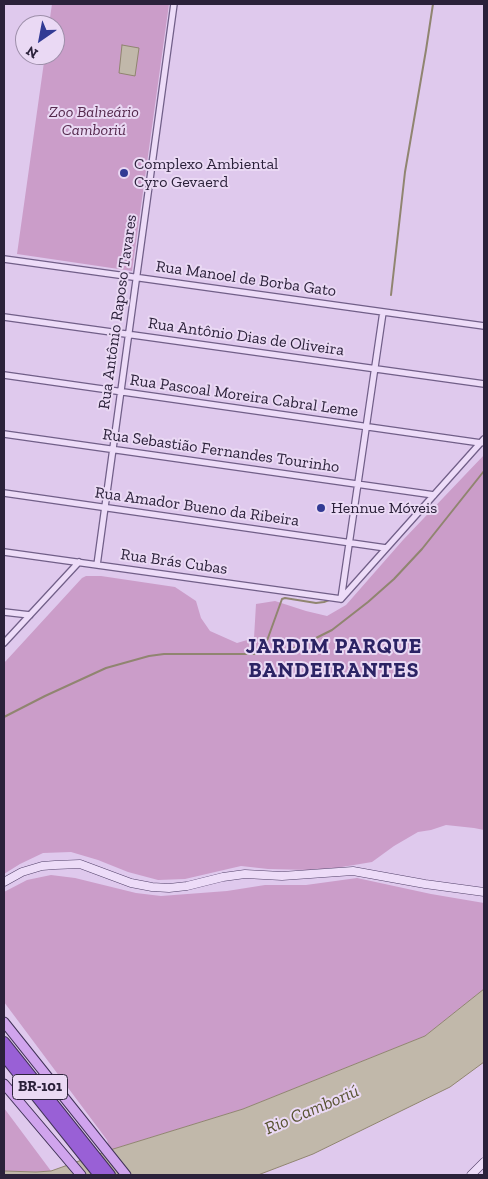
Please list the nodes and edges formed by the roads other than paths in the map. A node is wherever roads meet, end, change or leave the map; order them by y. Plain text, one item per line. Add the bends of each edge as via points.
1 (174, 4) edge
2 (4, 259) edge
3 (136, 278) junction
4 (383, 312) junction
5 (4, 317) edge
6 (484, 326) edge
7 (129, 334) junction
8 (375, 369) junction
9 (4, 375) edge
10 (484, 384) edge
11 (121, 392) junction
12 (366, 427) junction
13 (4, 434) edge
14 (482, 441) edge
15 (113, 449) junction
16 (358, 484) junction
17 (4, 493) edge
18 (434, 495) junction
19 (105, 508) junction
20 (349, 543) junction
21 (386, 548) junction
22 (4, 552) edge
23 (79, 562) junction
24 (97, 565) junction
25 (341, 599) junction
26 (4, 612) edge
27 (30, 615) junction
28 (4, 643) edge
29 (4, 882) edge
30 (484, 892) edge
31 (4, 1022) edge
32 (4, 1042) edge
33 (4, 1056) edge
34 (4, 1084) edge
35 (72, 1135) junction
36 (484, 1162) edge
37 (81, 1175) edge
38 (99, 1175) edge
39 (110, 1175) edge
40 (126, 1175) edge
41 (471, 1175) edge

1 - 3 street, Rua Antônio Raposo Tavares
2 - 3 street, Rua Manoel de Borba Gato
3 - 4 street, Rua Manoel de Borba Gato
3 - 7 street, Rua Antônio Raposo Tavares
4 - 6 street, Rua Manoel de Borba Gato
4 - 8 street
5 - 7 street, Rua Antônio Dias de Oliveira
7 - 8 street, Rua Antônio Dias de Oliveira
7 - 11 street, Rua Antônio Raposo Tavares
8 - 10 street, Rua Antônio Dias de Oliveira
8 - 12 street
9 - 11 street, Rua Pascoal Moreira Cabral Leme
11 - 12 street, Rua Pascoal Moreira Cabral Leme
11 - 15 street, Rua Antônio Raposo Tavares
12 - 14 street, Rua Pascoal Moreira Cabral Leme
12 - 16 street
13 - 15 street, Rua Sebastião Fernandes Tourinho
14 - 18 street
15 - 16 street, Rua Sebastião Fernandes Tourinho
15 - 19 street, Rua Antônio Raposo Tavares
16 - 18 street, Rua Sebastião Fernandes Tourinho
16 - 20 street
17 - 19 street, Rua Amador Bueno da Ribeira
18 - 21 street
19 - 20 street, Rua Amador Bueno da Ribeira
19 - 24 street, Rua Antônio Raposo Tavares
20 - 21 street, Rua Amador Bueno da Ribeira
20 - 25 street
21 - 25 street
22 - 23 street, Rua Brás Cubas
23 - 24 street, Rua Brás Cubas
23 - 27 street
24 - 25 street, Rua Brás Cubas
26 - 27 street
27 - 28 street
29 - 30 street via 42,866 80,864 131,883 152,887 187,886 245,874 282,876 354,871
31 - 40 main road
32 - 35 highway, BR-101
33 - 35 highway, BR-101
34 - 37 main road
35 - 38 highway, BR-101
35 - 39 highway, BR-101
36 - 41 street

